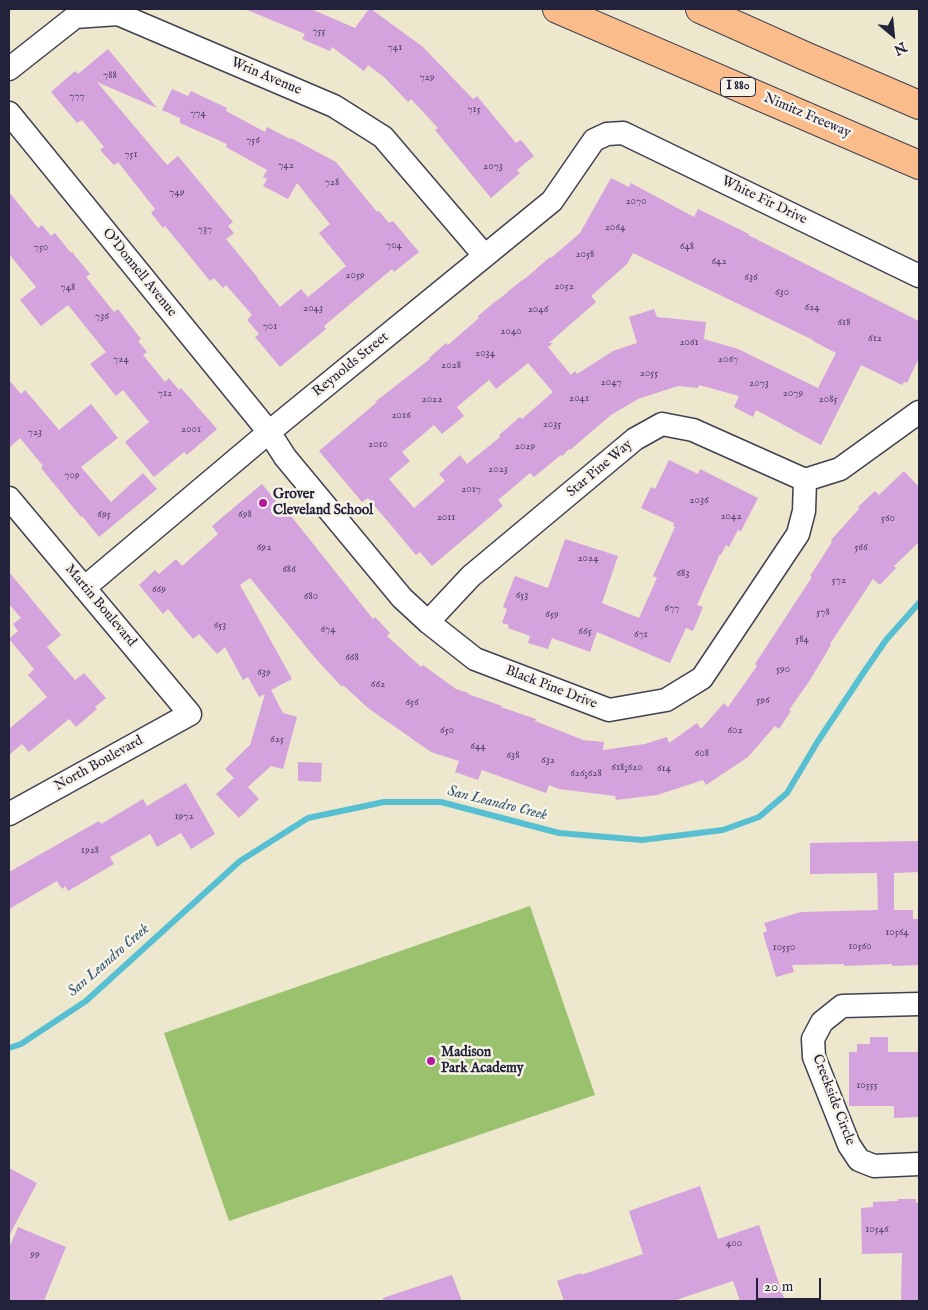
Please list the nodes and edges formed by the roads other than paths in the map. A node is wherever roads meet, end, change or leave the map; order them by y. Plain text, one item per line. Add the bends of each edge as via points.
1 (557, 9) edge
2 (700, 9) edge
3 (9, 69) edge
4 (919, 105) edge
5 (9, 113) edge
6 (607, 134) joint
7 (919, 165) edge
8 (484, 255) junction
9 (919, 276) edge
10 (919, 412) edge
11 (270, 432) junction
12 (805, 480) junction
13 (9, 498) edge
14 (84, 588) junction
15 (428, 622) junction
16 (190, 714) joint
17 (9, 814) edge
18 (919, 1004) edge
19 (919, 1164) edge

1 - 7 highway, Nimitz Freeway / I 880
2 - 4 highway
3 - 8 street, Wrin Avenue via 75,17 118,14 334,106 383,137
5 - 11 street, O'Donnell Avenue
6 - 8 street, Reynolds Street via 594,140 552,201
6 - 9 street, White Fir Drive via 623,133
8 - 11 street, Reynolds Street
10 - 12 street via 840,469
11 - 14 street, Reynolds Street
11 - 15 street, Black Pine Drive via 285,457 402,598
12 - 15 street, Star Pine Way via 693,430 662,424 635,439 478,570
12 - 15 street, Black Pine Drive via 804,510 798,534 702,678 666,700 608,710 475,660
13 - 14 street, Martin Boulevard
14 - 16 street, Martin Boulevard
16 - 17 street, North Boulevard
18 - 19 street, Creekside Circle via 842,1006 822,1022 813,1040 814,1058 849,1145 859,1160 874,1166

